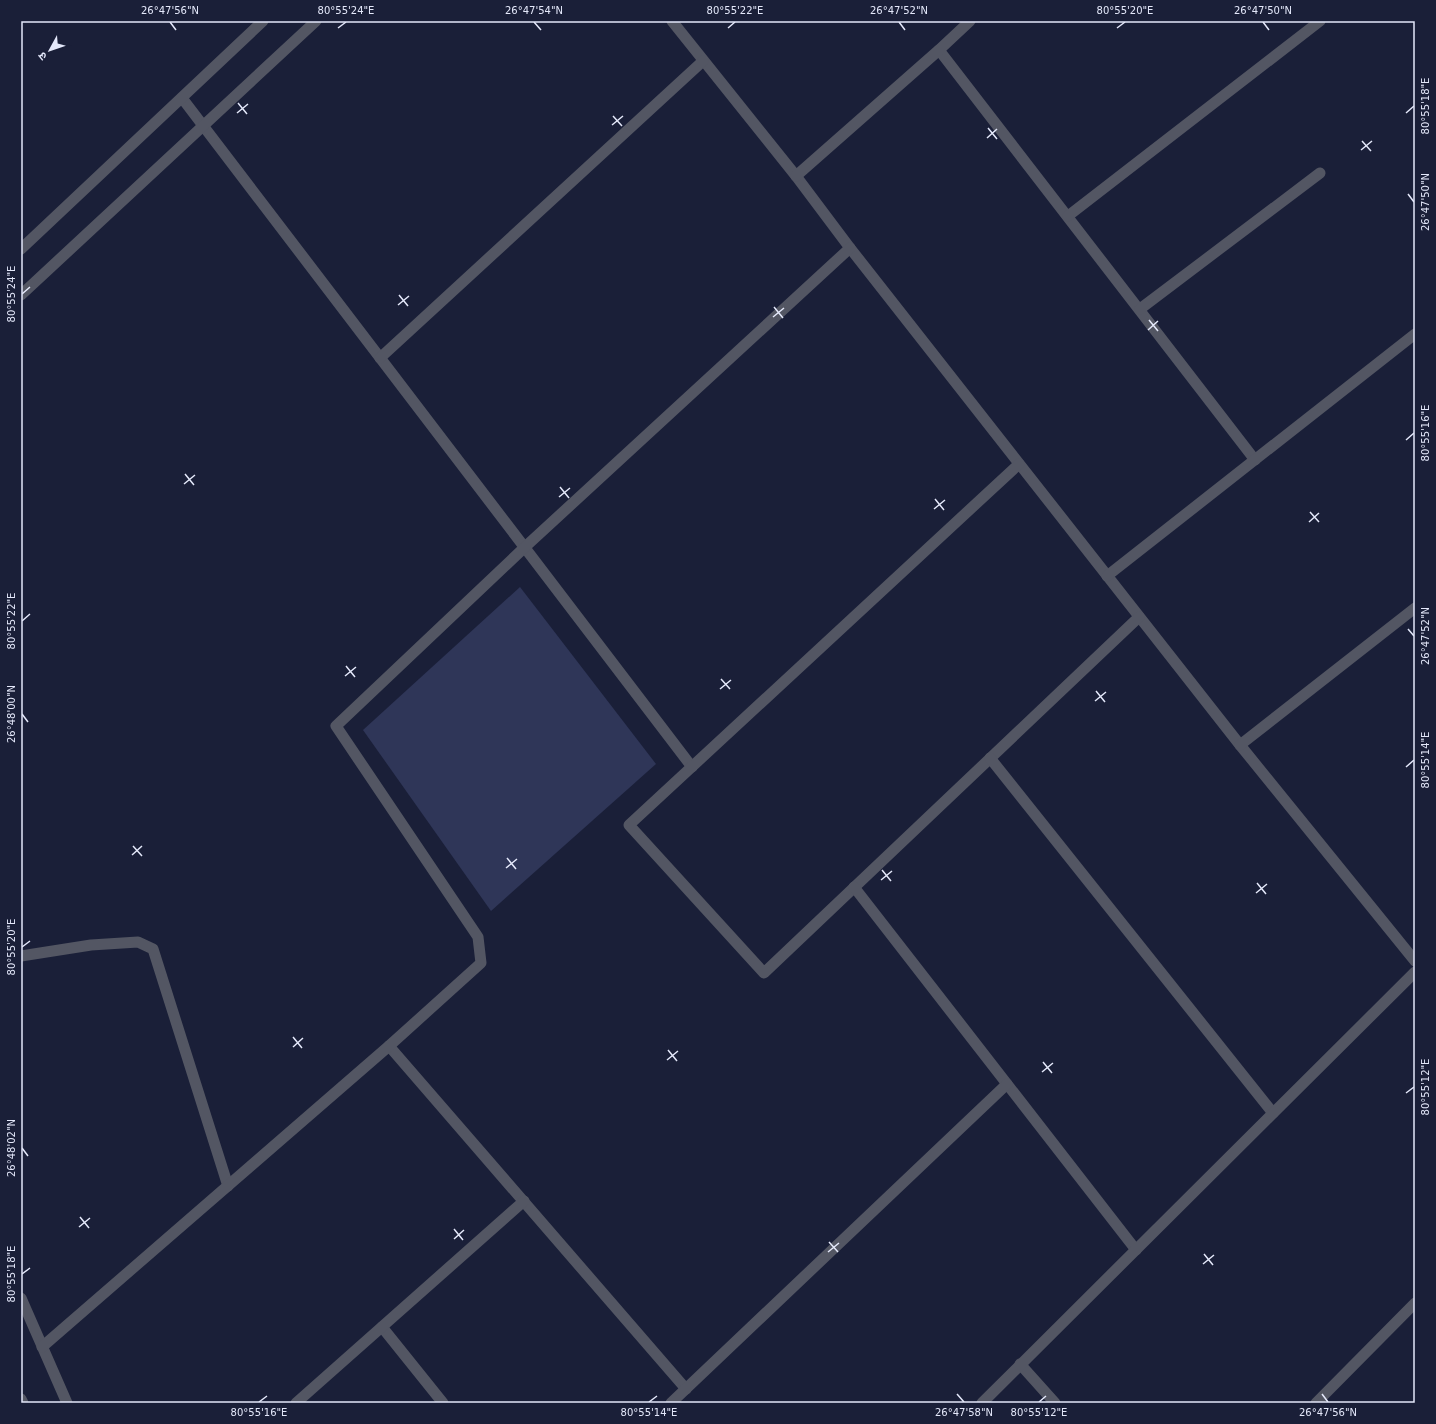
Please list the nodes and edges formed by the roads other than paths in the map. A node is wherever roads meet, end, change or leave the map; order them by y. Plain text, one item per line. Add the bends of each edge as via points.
1 (263, 21) edge
2 (316, 21) edge
3 (673, 21) edge
4 (970, 21) edge
5 (1320, 21) edge
6 (939, 50) junction
7 (703, 61) junction
8 (182, 98) junction
9 (203, 126) junction
10 (1320, 173) dead end
11 (796, 176) junction
12 (1068, 216) junction
13 (850, 248) junction
14 (21, 249) edge
15 (21, 295) edge
16 (1140, 309) junction
17 (1415, 334) edge
18 (380, 358) junction
19 (1255, 460) junction
20 (1019, 464) junction
21 (525, 547) junction
22 (1107, 576) junction
23 (1415, 608) edge
24 (1138, 617) junction
25 (1240, 745) junction
26 (990, 758) junction
27 (692, 767) junction
28 (854, 887) junction
29 (21, 956) edge
30 (1415, 961) edge
31 (1415, 972) edge
32 (389, 1046) junction
33 (1007, 1084) junction
34 (1273, 1113) junction
35 (228, 1186) junction
36 (524, 1201) junction
37 (1136, 1250) junction
38 (21, 1298) edge
39 (1415, 1303) edge
40 (382, 1327) junction
41 (42, 1347) junction
42 (1020, 1364) junction
43 (686, 1389) junction
44 (21, 1399) edge
45 (300, 1402) edge
46 (23, 1403) edge
47 (67, 1403) edge
48 (442, 1403) edge
49 (671, 1403) edge
50 (982, 1403) edge
51 (1055, 1403) edge
52 (1316, 1403) edge

1 - 8 street
2 - 9 street
3 - 7 street
4 - 6 street
5 - 12 street
6 - 11 street
6 - 12 street
7 - 11 street
7 - 18 street
8 - 9 street
8 - 14 street
9 - 15 street
9 - 18 street
10 - 16 street
11 - 13 street
12 - 16 street
13 - 20 street
13 - 21 street
16 - 19 street
17 - 19 street
18 - 21 street
19 - 22 street
20 - 22 street
20 - 27 street
21 - 27 street
21 - 32 street via 336,726 478,937 481,964
22 - 24 street
23 - 25 street
24 - 25 street
24 - 26 street
25 - 30 street
26 - 28 street
26 - 34 street
27 - 28 street via 629,825 764,972
28 - 33 street
29 - 35 street via 91,945 138,942 153,948
31 - 34 street
32 - 35 street
32 - 36 street
33 - 37 street
33 - 43 street
34 - 37 street
35 - 41 street
36 - 40 street
36 - 43 street
37 - 42 street
38 - 41 street
39 - 52 street
40 - 45 street
40 - 48 street
41 - 47 street
42 - 50 street
42 - 51 street
43 - 49 street
44 - 46 street

